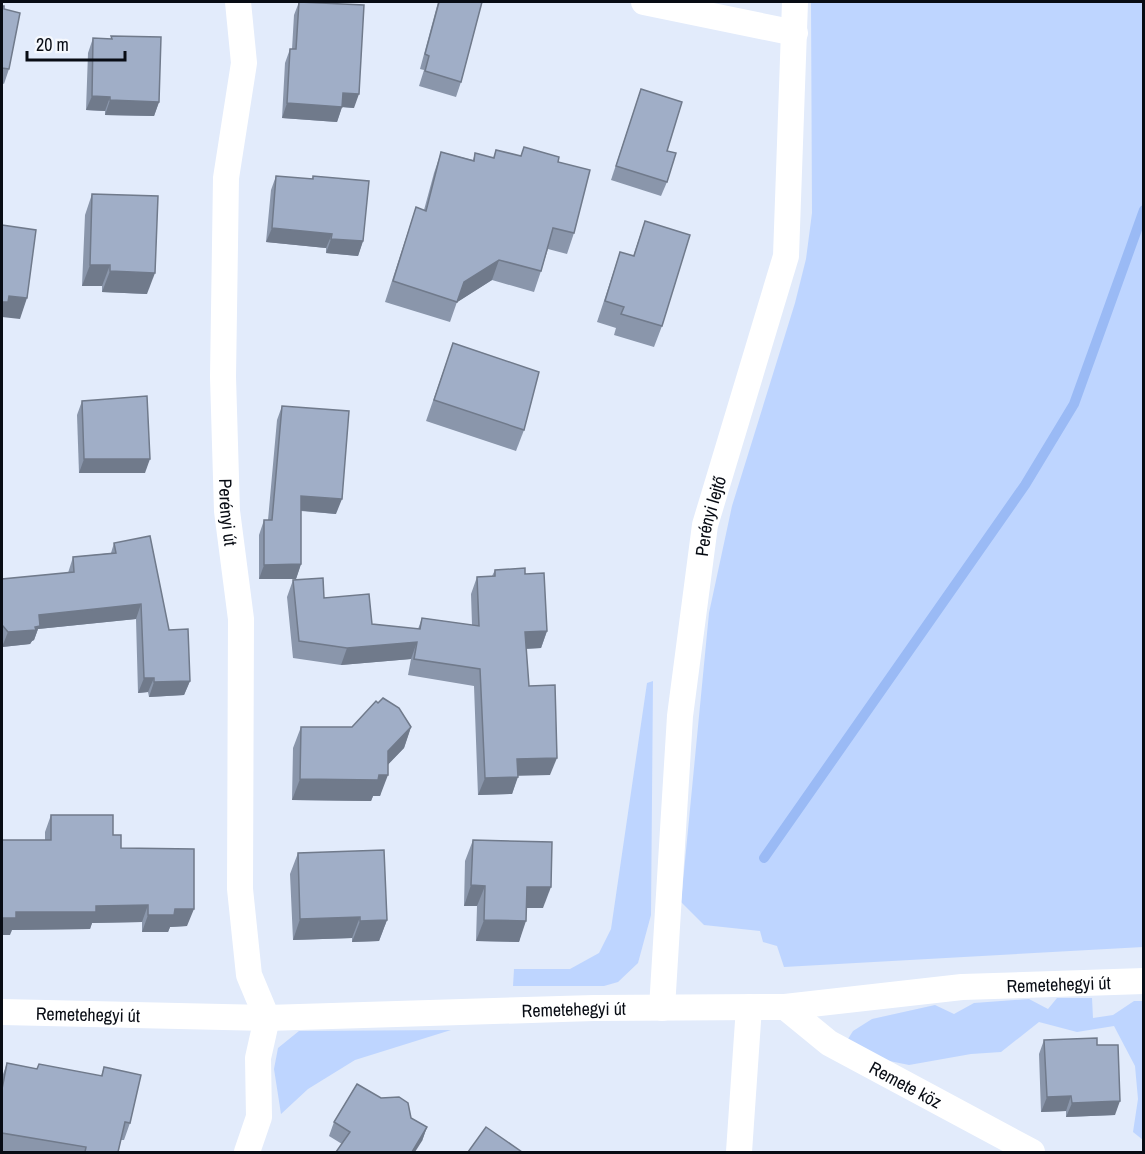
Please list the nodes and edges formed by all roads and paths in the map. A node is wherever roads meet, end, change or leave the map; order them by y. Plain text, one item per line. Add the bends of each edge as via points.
1 (238, 2) edge
2 (644, 2) edge
3 (795, 2) edge
4 (795, 33) junction
5 (1143, 981) edge
6 (749, 1007) junction
7 (785, 1007) junction
8 (662, 1008) junction
9 (2, 1012) edge
10 (267, 1018) junction
11 (247, 1152) edge
12 (739, 1152) edge
13 (1032, 1152) edge

1 - 10 street, Perényi út via 244,63 226,178 227,511 241,619 240,889 249,975
2 - 4 street
3 - 4 street, Perényi lejtő
4 - 8 street, Perényi lejtő via 786,256 705,525 680,716
5 - 7 street, Remetehegyi út via 962,987
6 - 7 street, Remetehegyi út
6 - 8 street, Remetehegyi út
6 - 12 street
7 - 13 street, Remete köz via 829,1043
8 - 10 street, Remetehegyi út
9 - 10 street, Remetehegyi út
10 - 11 street via 258,1058 259,1117

